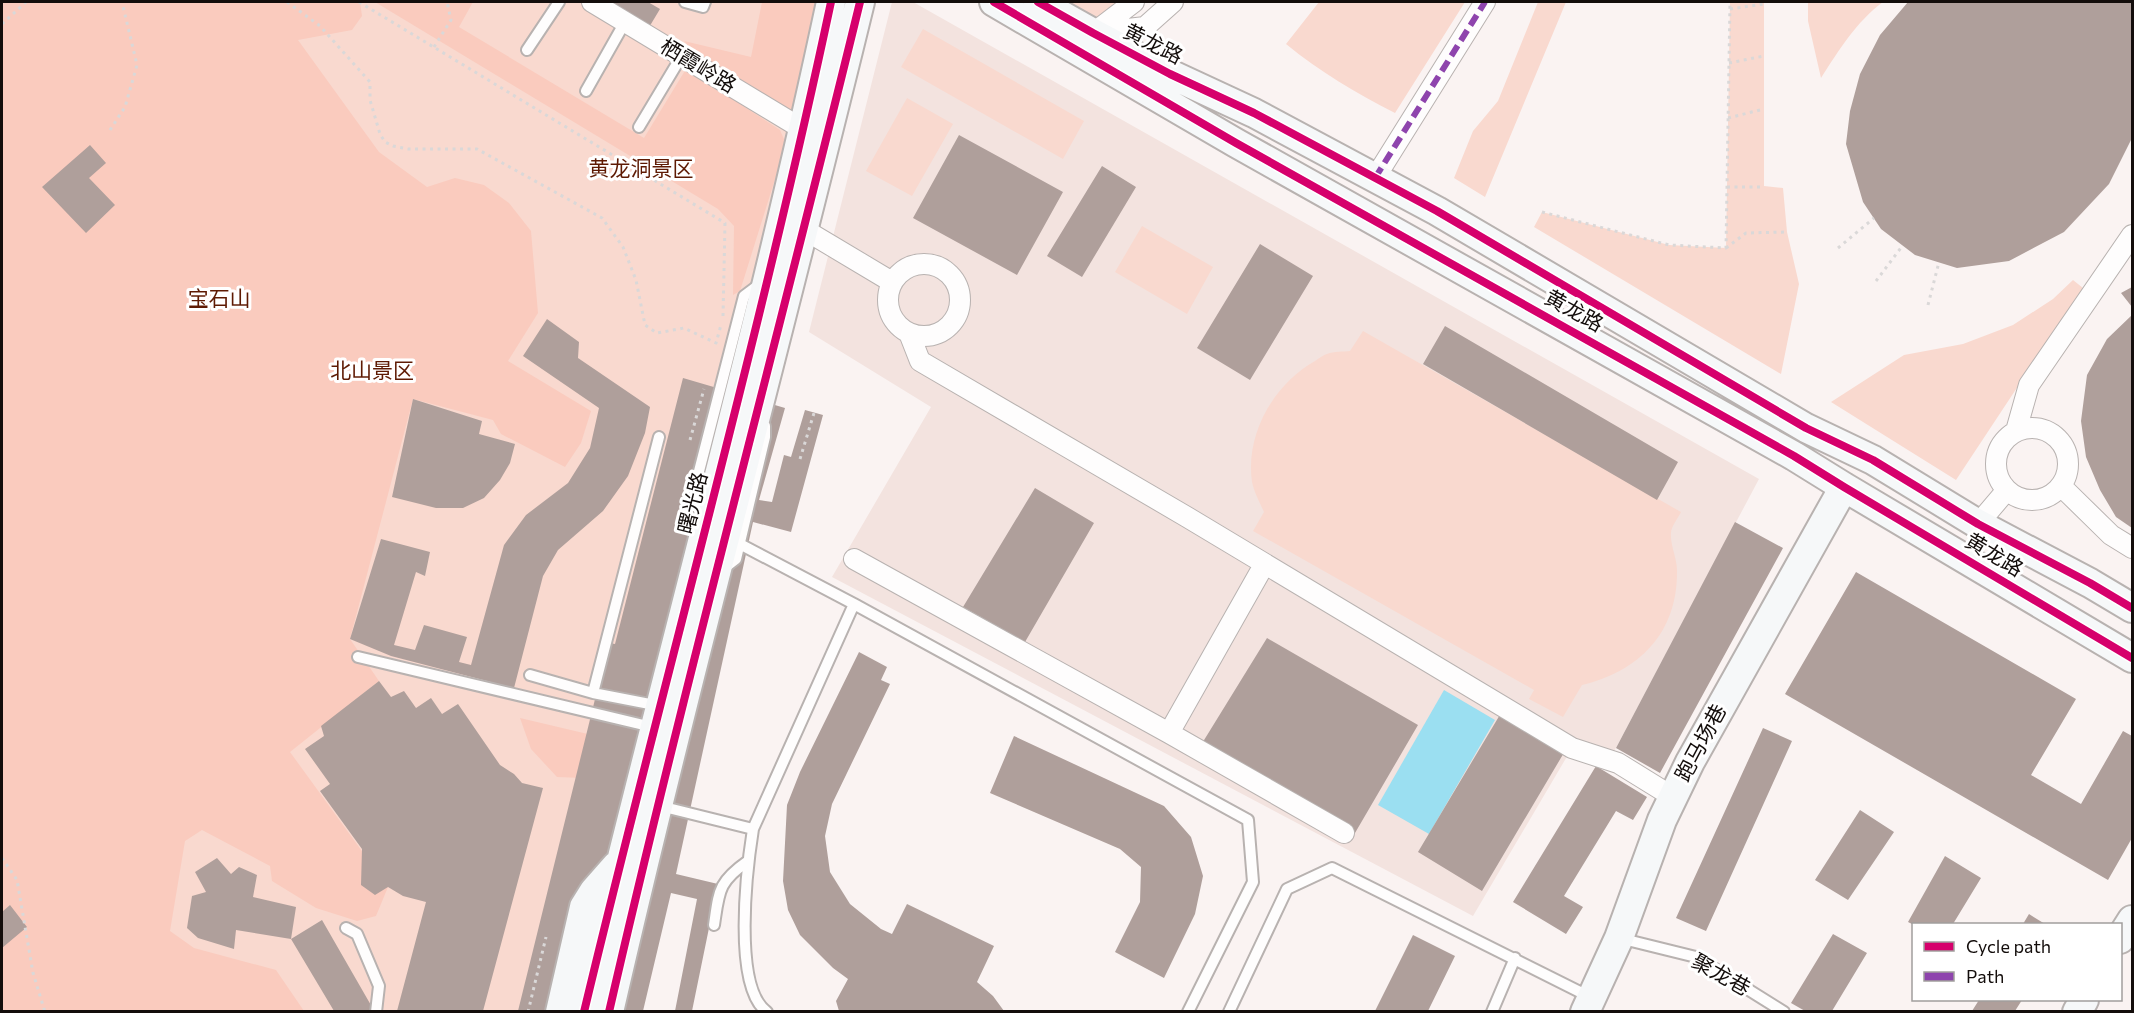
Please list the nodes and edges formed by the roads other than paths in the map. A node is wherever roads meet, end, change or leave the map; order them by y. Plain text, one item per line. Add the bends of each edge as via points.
1 (559, 2) edge
2 (592, 2) edge
3 (686, 2) edge
4 (705, 2) edge
5 (831, 2) edge
6 (861, 2) edge
7 (994, 2) edge
8 (1038, 2) edge
9 (1134, 2) edge
10 (1173, 2) edge
11 (1485, 2) edge
12 (626, 22) junction
13 (1093, 33) junction
14 (527, 50) dead end
15 (681, 57) junction
16 (586, 90) dead end
17 (639, 127) dead end
18 (804, 130) junction
19 (1376, 178) junction
20 (1457, 223) junction
21 (805, 230) junction
22 (2133, 235) edge
23 (1441, 256) junction
24 (767, 279) junction
25 (892, 282) junction
26 (909, 333) junction
27 (2016, 431) junction
28 (659, 437) dead end
29 (1794, 456) junction
30 (2061, 486) junction
31 (1844, 487) junction
32 (2007, 491) junction
33 (711, 506) junction
34 (1978, 524) junction
35 (733, 541) junction
36 (2133, 548) edge
37 (854, 559) dead end
38 (1264, 565) junction
39 (854, 603) junction
40 (2133, 608) edge
41 (2133, 627) edge
42 (358, 657) dead end
43 (2133, 657) edge
44 (530, 675) dead end
45 (594, 693) junction
46 (658, 717) junction
47 (1169, 733) junction
48 (1673, 797) junction
49 (656, 805) junction
50 (753, 829) junction
51 (1344, 833) dead end
52 (748, 861) junction
53 (620, 862) junction
54 (714, 925) dead end
55 (346, 928) dead end
56 (1619, 938) junction
57 (1515, 958) junction
58 (1588, 1004) edge
59 (760, 1010) edge
60 (376, 1011) edge
61 (560, 1011) edge
62 (584, 1011) edge
63 (609, 1011) edge
64 (1188, 1011) edge
65 (1228, 1011) edge
66 (1492, 1011) edge
67 (1784, 1011) edge

1 - 14 lane
2 - 12 street, 栖霞岭路
3 - 4 lane via 703,7
5 - 18 main road, 曙光路
6 - 21 main road, 曙光路
7 - 23 main road, 黄龙路 via 1236,143
8 - 13 main road, 黄龙路
9 - 13 street
10 - 13 street via 1145,27
11 - 19 street
12 - 15 street, 栖霞岭路
12 - 16 lane
13 - 19 main road, 黄龙路
15 - 17 lane
15 - 18 street, 栖霞岭路
18 - 24 main road, 曙光路
19 - 20 main road, 黄龙路
20 - 23 main road via 1443,224 1434,231 1433,243
20 - 34 main road, 黄龙路
21 - 25 street
21 - 35 main road, 曙光路 via 764,388
22 - 27 street via 2029,385
23 - 29 main road, 黄龙路
24 - 33 main road, 曙光路
24 - 33 lane via 744,296 697,479
25 - 26 street via 888,293 890,311
25 - 26 street via 910,266 934,264 954,277 959,288 958,312 948,327 933,335
26 - 38 street via 920,361
27 - 30 street via 2040,428 2060,440 2068,463
27 - 32 street via 2007,437 1996,458 1995,470
28 - 45 lane
29 - 31 main road, 黄龙路
29 - 41 main road via 1859,469
30 - 32 street via 2040,499 2028,500
30 - 36 street via 2111,535
31 - 43 main road, 黄龙路
31 - 48 main road, 跑马场巷
32 - 34 street
33 - 46 main road, 曙光路
34 - 40 main road, 黄龙路
35 - 39 lane
35 - 49 main road, 曙光路 via 716,575
37 - 47 street
38 - 47 street
38 - 48 street via 1572,748 1618,763
39 - 50 lane
39 - 64 lane via 1248,820 1253,882
42 - 46 lane
44 - 45 lane
45 - 46 lane
46 - 53 main road, 曙光路
47 - 51 street
48 - 56 main road, 跑马场巷
49 - 50 lane
49 - 63 main road, 曙光路
50 - 52 lane
52 - 54 lane via 729,874 724,883
52 - 59 lane via 745,933 749,982
53 - 61 main road via 585,907
53 - 62 main road, 曙光路
55 - 60 lane via 357,934 379,986
56 - 58 main road, 跑马场巷
56 - 67 lane, 聚龙巷 via 1696,957
57 - 58 lane
57 - 65 lane via 1332,868 1287,889
57 - 66 lane

